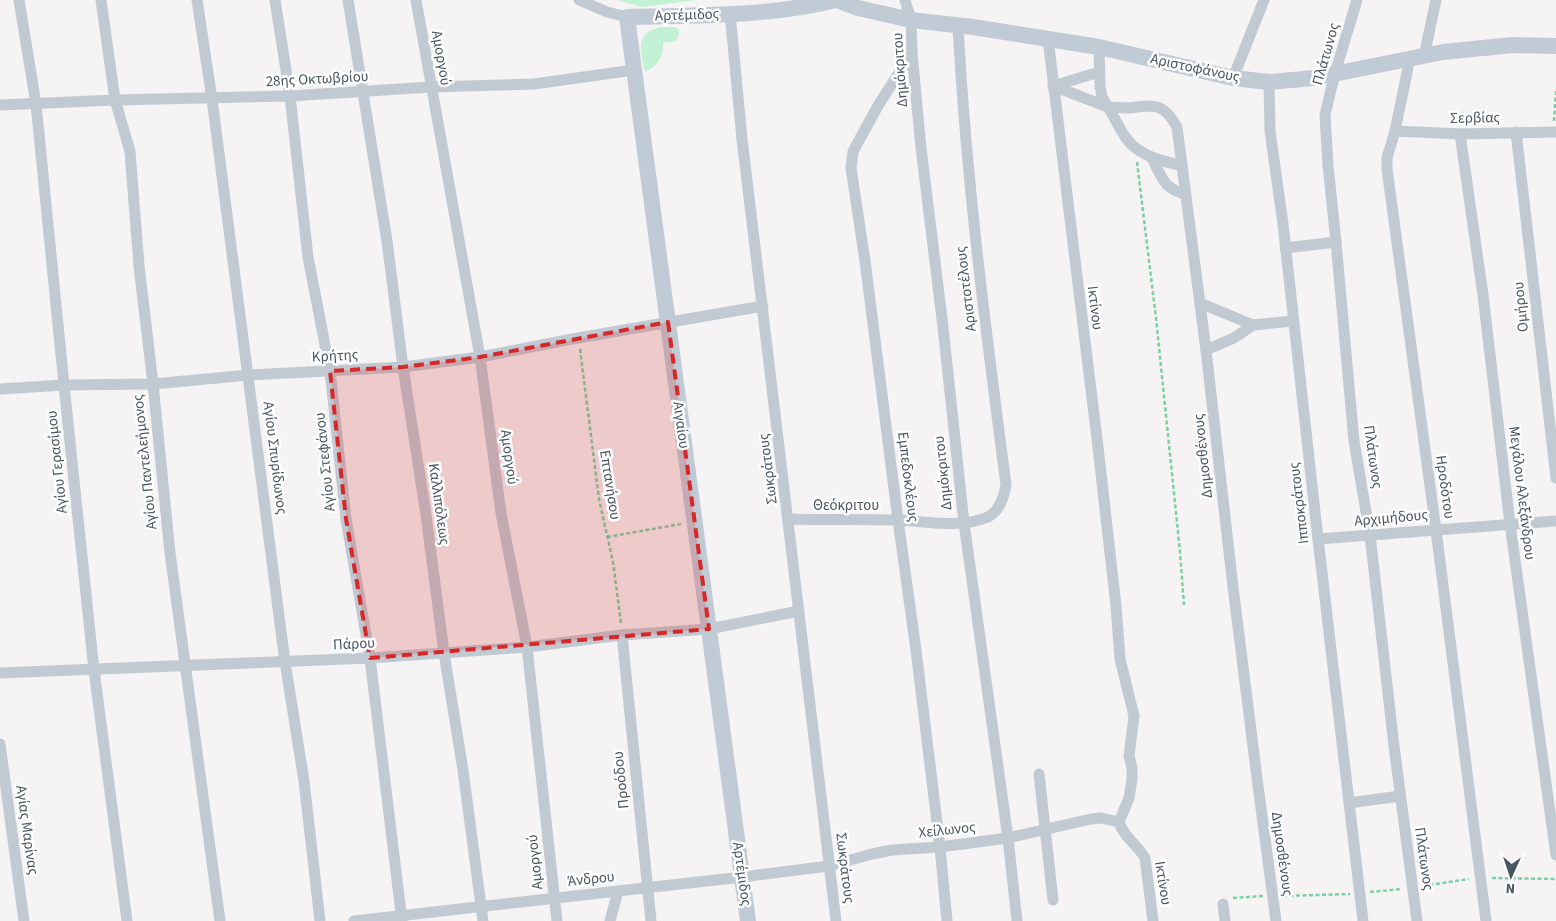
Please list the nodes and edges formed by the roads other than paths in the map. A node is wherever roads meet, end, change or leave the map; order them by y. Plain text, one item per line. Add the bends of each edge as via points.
1 (20, 0) edge
2 (101, 0) edge
3 (197, 0) edge
4 (275, 0) edge
5 (347, 0) edge
6 (416, 0) edge
7 (579, 0) edge
8 (837, 0) edge
9 (905, 0) edge
10 (1264, 0) edge
11 (1357, 0) edge
12 (1436, 0) edge
13 (730, 13) junction
14 (627, 17) junction
15 (911, 20) junction
16 (958, 25) junction
17 (1048, 39) junction
18 (1556, 46) edge
19 (1099, 47) junction
20 (912, 53) junction
21 (1417, 57) junction
22 (634, 70) junction
23 (1099, 72) junction
24 (1335, 73) junction
25 (1232, 78) junction
26 (1269, 82) junction
27 (1053, 86) junction
28 (431, 87) junction
29 (361, 91) junction
30 (290, 96) junction
31 (212, 99) junction
32 (115, 100) junction
33 (36, 104) junction
34 (0, 105) edge
35 (1108, 107) junction
36 (1395, 131) junction
37 (1516, 132) junction
38 (1555, 133) edge
39 (1460, 134) junction
40 (1152, 158) junction
41 (1182, 166) junction
42 (1186, 194) junction
43 (1336, 242) junction
44 (1285, 248) junction
45 (1200, 303) junction
46 (763, 306) junction
47 (1293, 321) junction
48 (668, 322) junction
49 (1253, 325) junction
50 (1206, 350) junction
51 (480, 357) junction
52 (403, 367) junction
53 (330, 371) junction
54 (249, 375) junction
55 (153, 384) junction
56 (64, 385) junction
57 (0, 389) edge
58 (1556, 478) edge
59 (789, 520) junction
60 (898, 520) junction
61 (1556, 520) edge
62 (964, 523) junction
63 (1510, 524) junction
64 (1436, 530) junction
65 (1370, 535) junction
66 (1318, 540) junction
67 (800, 611) junction
68 (709, 629) junction
69 (622, 635) junction
70 (527, 647) junction
71 (444, 653) junction
72 (370, 658) junction
73 (285, 662) junction
74 (186, 666) junction
75 (94, 670) junction
76 (0, 673) edge
77 (0, 744) edge
78 (1039, 774) dead end
79 (1400, 796) junction
80 (1349, 803) junction
81 (1119, 822) junction
82 (1046, 829) junction
83 (736, 833) joint
84 (1008, 838) junction
85 (940, 847) junction
86 (1556, 855) edge
87 (829, 866) junction
88 (742, 877) junction
89 (647, 888) junction
90 (618, 891) junction
91 (554, 898) junction
92 (1053, 900) dead end
93 (1223, 904) road end
94 (481, 906) junction
95 (401, 918) edge
96 (748, 918) edge
97 (24, 921) edge
98 (128, 921) edge
99 (220, 921) edge
100 (320, 921) edge
101 (354, 921) edge
102 (483, 921) edge
103 (557, 921) edge
104 (610, 921) edge
105 (651, 921) edge
106 (836, 921) edge
107 (947, 921) edge
108 (1017, 921) edge
109 (1153, 921) edge
110 (1225, 921) edge
111 (1276, 921) edge
112 (1363, 921) edge
113 (1417, 921) edge
114 (1486, 921) edge

1 - 33 street, Αγίου Γερασίμου
2 - 32 street, Αγίου Παντελεήμονος
3 - 31 street, Αγίου Σπυρίδωνος
4 - 30 street, Αγίου Στεφάνου
5 - 29 street, Καλλιπόλεως
6 - 28 street, Αμοργού
7 - 14 street
8 - 13 main road, Αρτέμιδος via 791,9
8 - 15 main road, Αριστοφάνους
9 - 15 street, Δημόκριτου
10 - 25 street
11 - 24 street, Πλάτωνος
12 - 21 street, Ηροδότου
13 - 14 main road, Αρτέμιδος
13 - 46 street, Σωκράτους
14 - 22 main road, Αιγαίου
15 - 16 main road, Αριστοφάνους
15 - 20 street, Δημόκριτου
16 - 17 main road, Αριστοφάνους
16 - 62 street, Αριστοτέλους via 976,244 1006,485 999,508 989,516
17 - 19 main road, Αριστοφάνους
17 - 27 street, Ικτίνου
18 - 21 main road, Αριστοφάνους via 1513,45
19 - 23 street
19 - 25 main road, Αριστοφάνους
20 - 60 street, Εμπεδοκλέους via 857,144 852,162
20 - 62 street, Δημόκριτου
21 - 24 main road, Αριστοφάνους
21 - 36 street, Ηροδότου
22 - 28 street, 28ης Οκτωβρίου via 534,84
22 - 48 main road, Αιγαίου
23 - 27 street
23 - 35 street via 1102,97
24 - 26 main road, Αριστοφάνους
24 - 43 street, Πλάτωνος via 1325,115
25 - 26 main road, Αριστοφάνους
26 - 44 street, Ιπποκράτους via 1270,131
27 - 35 street
27 - 81 street, Ικτίνου via 1098,447 1120,659 1134,716 1129,756 1132,779 1129,798
28 - 29 street, 28ης Οκτωβρίου
28 - 51 street, Αμοργού
29 - 30 street, 28ης Οκτωβρίου
29 - 52 street, Καλλιπόλεως via 387,241
30 - 31 street, 28ης Οκτωβρίου
30 - 53 street, Αγίου Στεφάνου via 308,257
31 - 32 street, 28ης Οκτωβρίου
31 - 54 street, Αγίου Σπυρίδωνος
32 - 33 street, 28ης Οκτωβρίου
32 - 55 street, Αγίου Παντελεήμονος via 130,150 138,266
33 - 34 street, 28ης Οκτωβρίου
33 - 56 street, Αγίου Γερασίμου
35 - 40 street via 1131,144
35 - 41 street, Δημοσθένους via 1157,107 1170,114 1177,127
36 - 39 street, Σερβίας
36 - 64 street, Ηροδότου via 1387,169
37 - 38 street, Σερβίας
37 - 39 street, Σερβίας
37 - 58 street, Ομήρου
39 - 63 street, Μεγάλου Αλεξάνδρου
40 - 41 street
40 - 42 street via 1169,188
41 - 42 street, Δημοσθένους
42 - 45 street, Δημοσθένους
43 - 44 street
43 - 65 street, Πλάτωνος via 1354,441
44 - 47 street, Ιπποκράτους
45 - 49 street
45 - 50 street, Δημοσθένους
46 - 48 street, Κρήτης
46 - 59 street, Σωκράτους
47 - 49 street
47 - 66 street, Ιπποκράτους
48 - 51 street, Κρήτης
48 - 68 main road, Αιγαίου
49 - 50 street via 1234,338
50 - 111 street, Δημοσθένους
51 - 52 street, Κρήτης
51 - 70 street, Αμοργού via 501,514
52 - 53 street, Κρήτης
52 - 71 street, Καλλιπόλεως
53 - 54 street, Κρήτης
53 - 72 street, Αγίου Στεφάνου via 346,519
54 - 55 street, Κρήτης
54 - 73 street, Αγίου Σπυρίδωνος
55 - 56 street, Κρήτης
55 - 74 street, Αγίου Παντελεήμονος via 170,553
56 - 57 street, Κρήτης
56 - 75 street, Αγίου Γερασίμου
59 - 60 street, Θεόκριτου
59 - 67 street, Σωκράτους
60 - 62 street, Θεόκριτου
60 - 85 street, Εμπεδοκλέους
61 - 63 street, Αρχιμήδους
62 - 84 street, Δημόκριτου
63 - 64 street, Αρχιμήδους
63 - 86 street, Μεγάλου Αλεξάνδρου
64 - 65 street, Αρχιμήδους
64 - 114 street, Ηροδότου
65 - 66 street, Αρχιμήδους
65 - 79 street, Πλάτωνος
66 - 80 street, Ιπποκράτους
67 - 68 street, Πάρου
67 - 87 street, Σωκράτους
68 - 69 street, Πάρου
68 - 83 main road, Αιγαίου
69 - 70 street, Πάρου
69 - 89 street, Προόδου
70 - 71 street, Πάρου
70 - 91 street, Αμοργού
71 - 72 street, Πάρου
71 - 94 street, Καλλιπόλεως
72 - 73 street, Πάρου
72 - 95 street, Αγίου Στεφάνου
73 - 74 street, Πάρου
73 - 100 street, Αγίου Σπυρίδωνος via 304,781
74 - 75 street, Πάρου
74 - 99 street, Αγίου Παντελεήμονος
75 - 76 street, Πάρου
75 - 98 street, Αγίου Γερασίμου
77 - 97 street, Αγίας Μαρίνας
78 - 82 street
79 - 80 street
79 - 113 street, Πλάτωνος
80 - 112 street, Ιπποκράτους
81 - 82 street, Χείλωνος via 1101,818
81 - 109 street, Ικτίνου via 1124,835 1145,858
82 - 84 street, Χείλωνος
82 - 92 street
83 - 88 main road, Αρτέμιδος
84 - 85 street, Χείλωνος
84 - 108 street, Δημόκριτου
85 - 87 street, Χείλωνος via 892,850
85 - 107 street, Εμπεδοκλέους
87 - 88 street, Χείλωνος
87 - 106 street, Σωκράτους
88 - 89 street, Άνδρου
88 - 96 main road, Αρτέμιδος
89 - 90 street, Άνδρου
89 - 105 street, Προόδου
90 - 91 street, Άνδρου
90 - 104 street
91 - 94 street, Άνδρου
91 - 103 street, Αμοργού
93 - 110 street
94 - 95 street, Άνδρου
94 - 102 street, Καλλιπόλεως
95 - 101 street, Άνδρου

